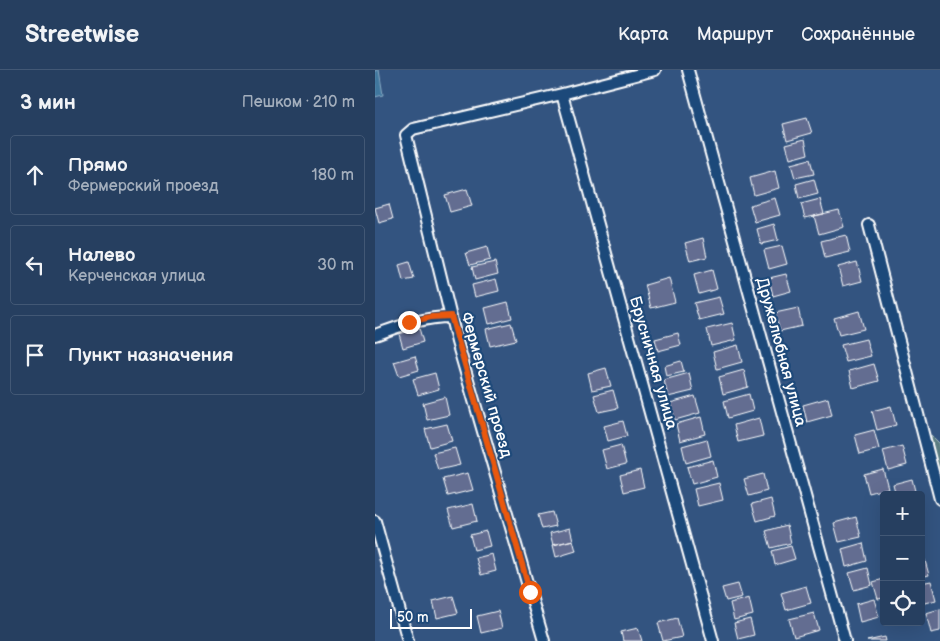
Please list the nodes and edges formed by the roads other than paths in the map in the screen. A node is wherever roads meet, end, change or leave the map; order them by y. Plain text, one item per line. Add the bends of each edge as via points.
1 (655, 70) edge
2 (688, 70) edge
3 (562, 94) junction
4 (869, 225) dead end
5 (451, 316) junction
6 (375, 335) edge
7 (940, 499) edge
8 (375, 521) edge
9 (408, 641) edge
10 (544, 641) edge
11 (713, 641) edge
12 (845, 641) edge

1 - 3 street
2 - 12 street, Дружелюбная улица
3 - 5 street, Фермерский проезд via 413,129 406,135
3 - 11 street, Брусничная улица
4 - 7 street
5 - 6 street via 409,322
5 - 10 street, Фермерский проезд
8 - 9 street

